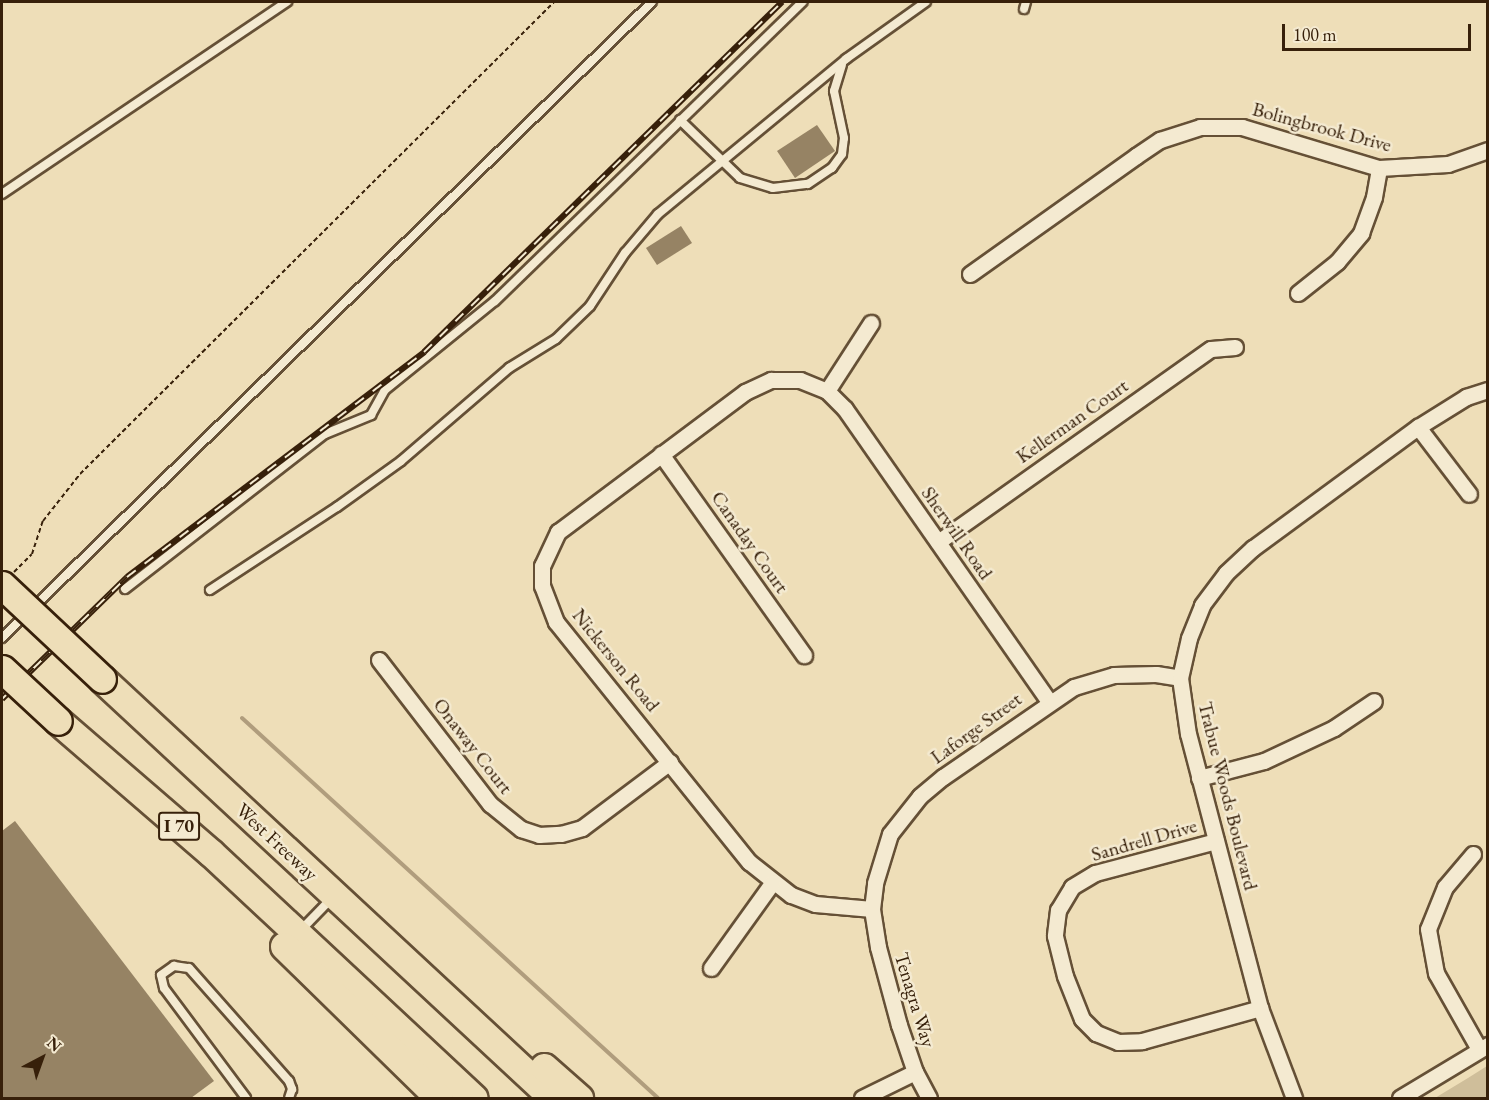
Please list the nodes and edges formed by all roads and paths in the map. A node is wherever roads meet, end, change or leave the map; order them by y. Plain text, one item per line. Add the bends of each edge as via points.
1 (287, 2) edge
2 (554, 2) edge
3 (652, 2) edge
4 (802, 2) edge
5 (926, 2) edge
6 (846, 59) junction
7 (680, 120) junction
8 (1488, 150) edge
9 (723, 162) junction
10 (1379, 168) junction
11 (2, 194) edge
12 (970, 274) dead end
13 (1298, 293) dead end
14 (871, 323) dead end
15 (1235, 348) dead end
16 (1488, 390) edge
17 (827, 391) junction
18 (1418, 427) junction
19 (661, 454) junction
20 (1469, 494) dead end
21 (938, 542) junction
22 (5, 581) edge
23 (124, 589) dead end
24 (210, 590) dead end
25 (2, 638) edge
26 (804, 655) dead end
27 (380, 660) dead end
28 (2, 669) edge
29 (1180, 678) junction
30 (1049, 701) junction
31 (1374, 701) dead end
32 (58, 721) junction
33 (670, 762) junction
34 (1199, 778) junction
35 (1216, 841) junction
36 (1473, 854) dead end
37 (772, 883) junction
38 (335, 895) junction
39 (872, 909) junction
40 (297, 934) junction
41 (711, 968) dead end
42 (1260, 1008) junction
43 (1483, 1047) edge
44 (915, 1072) junction
45 (246, 1098) edge
46 (289, 1098) edge
47 (439, 1098) edge
48 (474, 1098) edge
49 (553, 1098) edge
50 (579, 1098) edge
51 (862, 1098) edge
52 (929, 1098) edge
53 (1294, 1098) edge
54 (1400, 1098) edge

1 - 11 lane
2 - 22 path via 80,474 43,521 32,554
3 - 25 lane
4 - 7 lane
5 - 6 lane
6 - 9 lane
6 - 9 lane via 834,91 844,147 832,168 808,184 773,188 740,178
7 - 9 lane
7 - 23 lane via 495,301 385,390 371,415 325,434
8 - 10 street, Bolingbrook Drive via 1448,164
9 - 24 lane via 643,230 590,306 556,339 509,368 400,461 338,507
10 - 12 street, Bolingbrook Drive via 1251,129 1200,127 1161,140
10 - 13 street via 1361,233 1336,262
14 - 17 street
15 - 21 street, Kellerman Court via 1211,349
16 - 18 street, Trabue Woods Boulevard via 1466,397
17 - 19 street, Nickerson Road via 800,380 771,380 745,392
17 - 21 street, Sherwill Road via 845,409
18 - 20 street
18 - 29 street, Trabue Woods Boulevard via 1252,548 1226,573 1202,605
19 - 26 street, Canaday Court
19 - 33 street, Nickerson Road via 558,532 544,557 542,586 556,622
21 - 30 street, Sherwill Road
22 - 38 highway, West Freeway, bridge via 102,679
27 - 33 street, Onaway Court via 489,804 521,829 539,835 582,828
28 - 32 highway, I 70, bridge
29 - 30 street, Laforge Street via 1114,675 1074,687
29 - 34 street, Trabue Woods Boulevard
30 - 39 street, Laforge Street via 943,777 903,815 882,855
31 - 34 street via 1334,728 1264,761
32 - 40 highway, I 70 via 211,853
32 - 47 highway
33 - 37 street, Nickerson Road via 749,862
34 - 35 street, Trabue Woods Boulevard
35 - 42 street, Trabue Woods Boulevard
35 - 42 street, Sandrell Drive via 1095,873 1072,887 1058,910 1055,936 1065,976 1082,1019 1096,1033 1118,1042 1142,1041
36 - 43 street via 1445,887 1428,929 1436,973
37 - 39 street, Nickerson Road via 815,904
37 - 41 street
38 - 40 lane
38 - 49 highway, West Freeway
38 - 50 highway via 408,945
39 - 44 street, Tenagra Way via 880,957
40 - 48 highway, I 70
42 - 53 street, Trabue Woods Boulevard
43 - 54 street
44 - 51 street
44 - 52 street, Tenagra Way
45 - 46 lane via 164,988 162,975 174,966 189,968 289,1081

